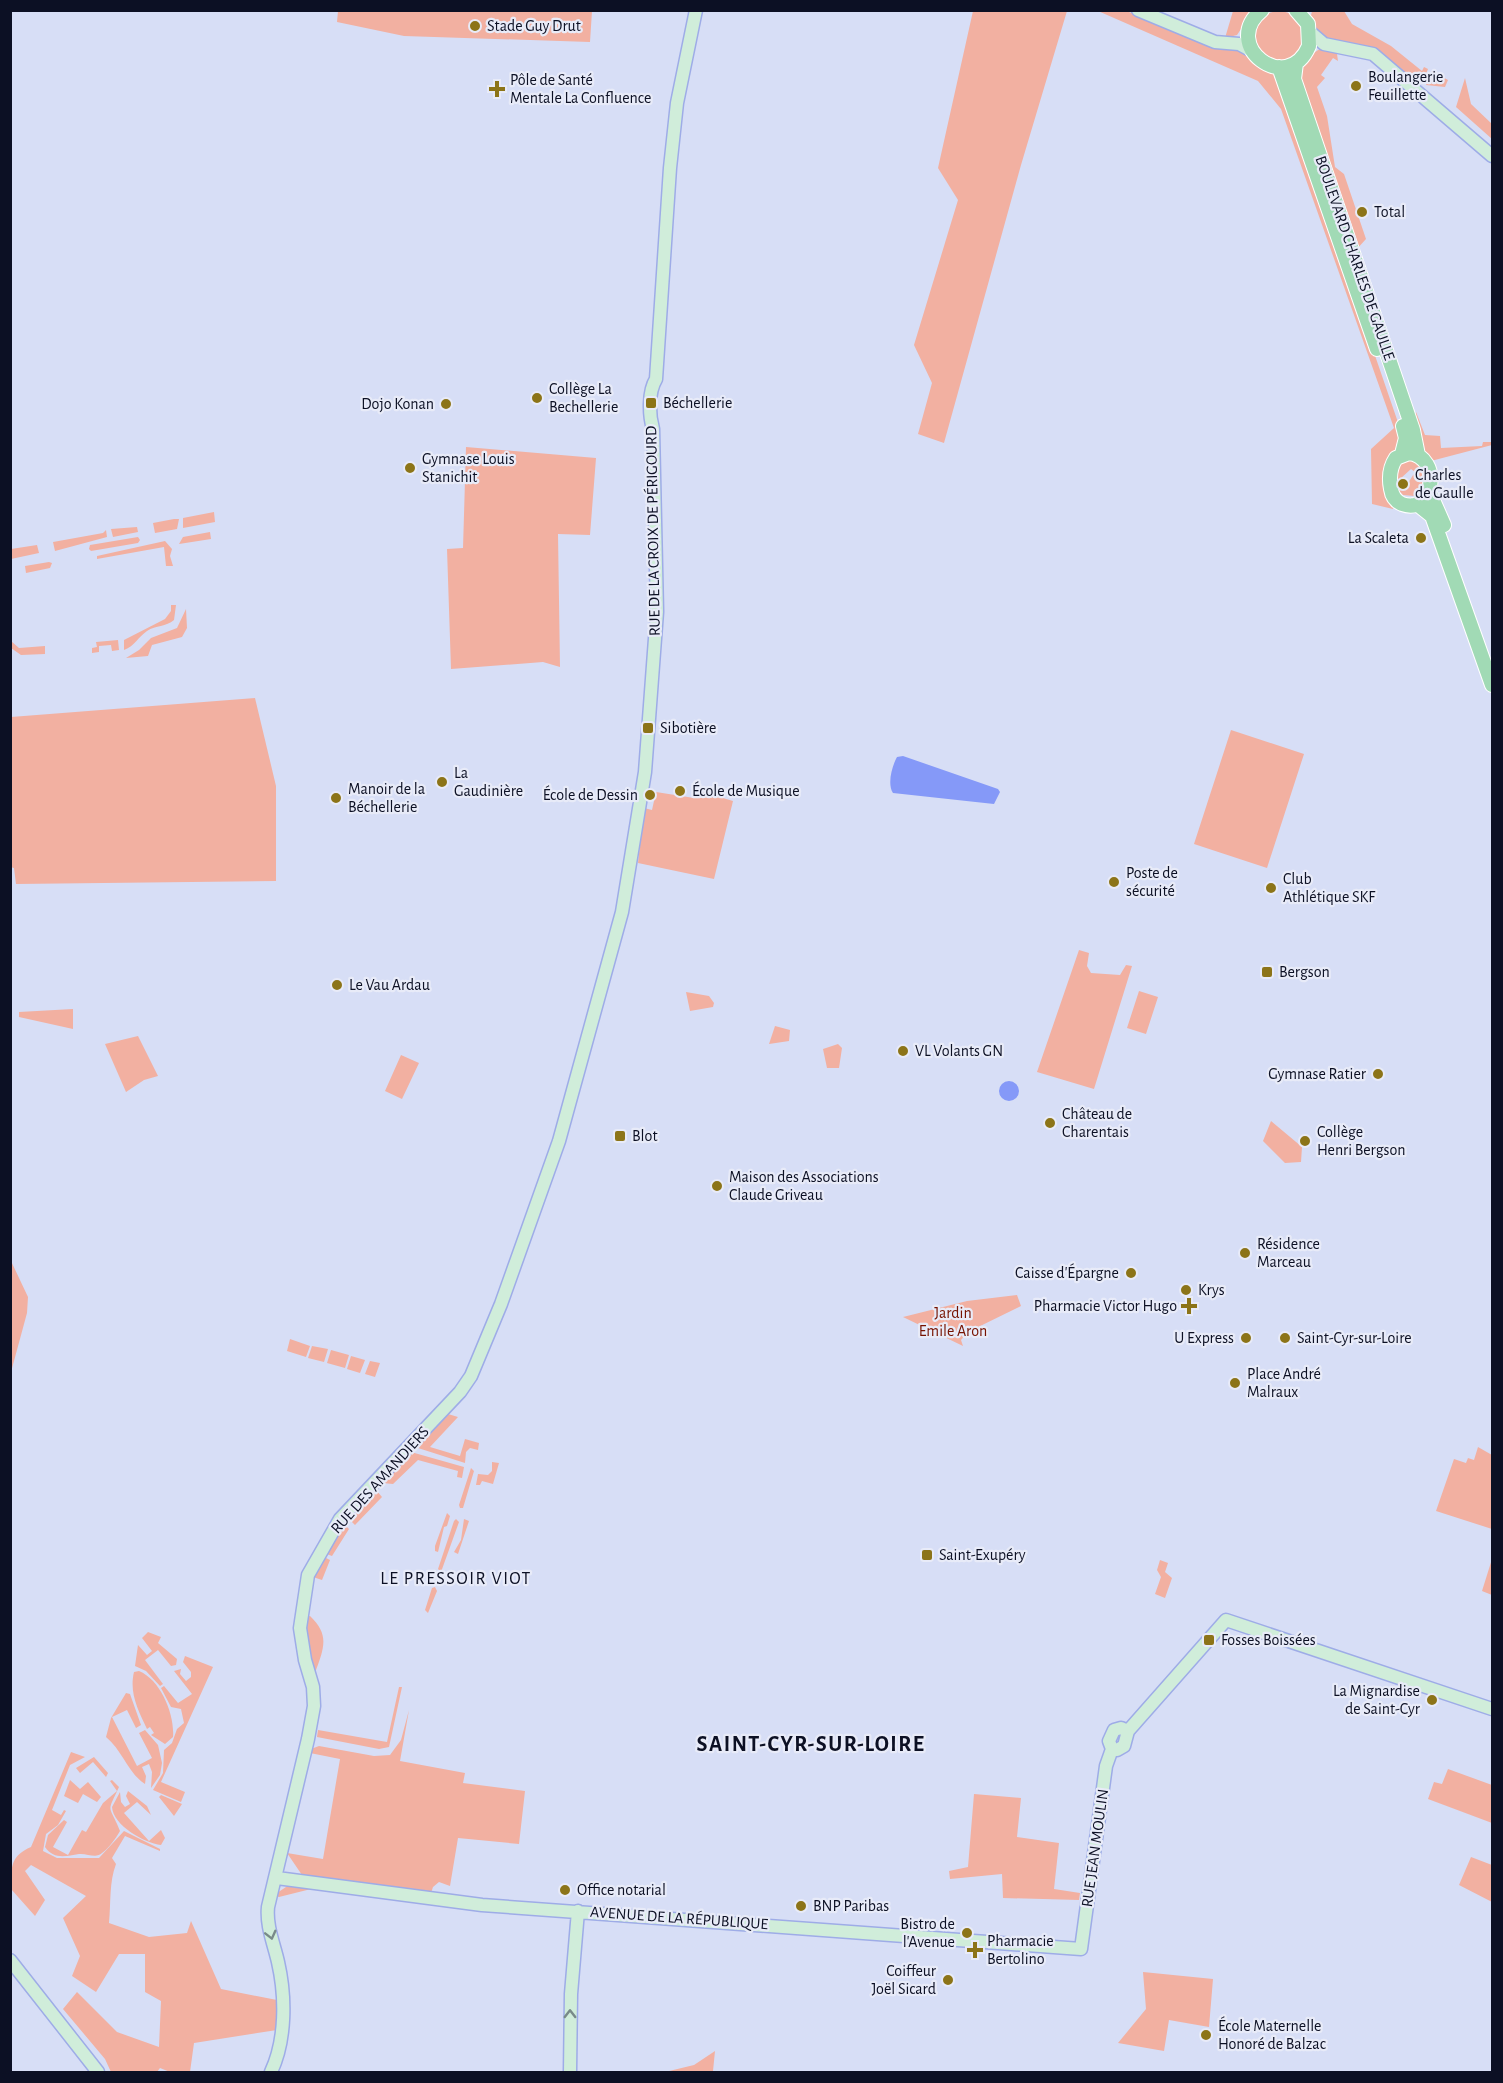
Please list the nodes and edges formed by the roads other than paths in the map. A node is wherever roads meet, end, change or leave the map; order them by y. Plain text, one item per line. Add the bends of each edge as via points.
1 (696, 10) edge
2 (1137, 10) edge
3 (1262, 10) edge
4 (1296, 10) edge
5 (1251, 24) junction
6 (1310, 32) junction
7 (1201, 35) junction
8 (1324, 44) junction
9 (1307, 50) junction
10 (1252, 51) junction
11 (1296, 63) junction
12 (1279, 67) junction
13 (1492, 156) edge
14 (1402, 454) junction
15 (1418, 454) junction
16 (1429, 491) junction
17 (1417, 504) junction
18 (1492, 660) edge
19 (1492, 685) edge
20 (566, 1118) joint
21 (1492, 1709) edge
22 (277, 1878) junction
23 (578, 1911) junction
24 (1081, 1949) joint
25 (10, 1960) edge
26 (98, 2073) edge
27 (271, 2073) edge
28 (570, 2073) edge

1 - 20 street, RUE DE LA CROIX DE PÉRIGOURD via 674,136 656,380 652,386 657,612 645,772 622,912
2 - 7 street
3 - 5 main road
4 - 6 main road
5 - 7 street via 1241,35 1229,40
5 - 10 main road via 1248,34
6 - 8 street
6 - 9 main road
7 - 10 street
8 - 9 street
8 - 13 street via 1373,54
9 - 11 main road
10 - 12 main road via 1263,63
11 - 12 main road
11 - 15 main road, BOULEVARD CHARLES DE GAULLE via 1294,79
12 - 14 main road, BOULEVARD CHARLES DE GAULLE via 1403,428 1406,442
14 - 15 main road
14 - 17 main road via 1390,469 1391,492 1399,503
15 - 16 main road via 1429,465
16 - 17 main road
16 - 18 main road
17 - 19 main road via 1432,516
20 - 22 street, RUE DES AMANDIERS via 501,1304 471,1376 340,1519 308,1575 300,1628 314,1706
21 - 24 street, RUE JEAN MOULIN via 1226,1620 1128,1731 1114,1730 1109,1741 1112,1749 1106,1766
22 - 23 street, AVENUE DE LA RÉPUBLIQUE via 471,1904
22 -> 27 street, RUE DES AMANDIERS via 268,1916 279,1964 283,2034
23 - 24 street, AVENUE DE LA RÉPUBLIQUE
28 -> 23 street
25 - 26 street

